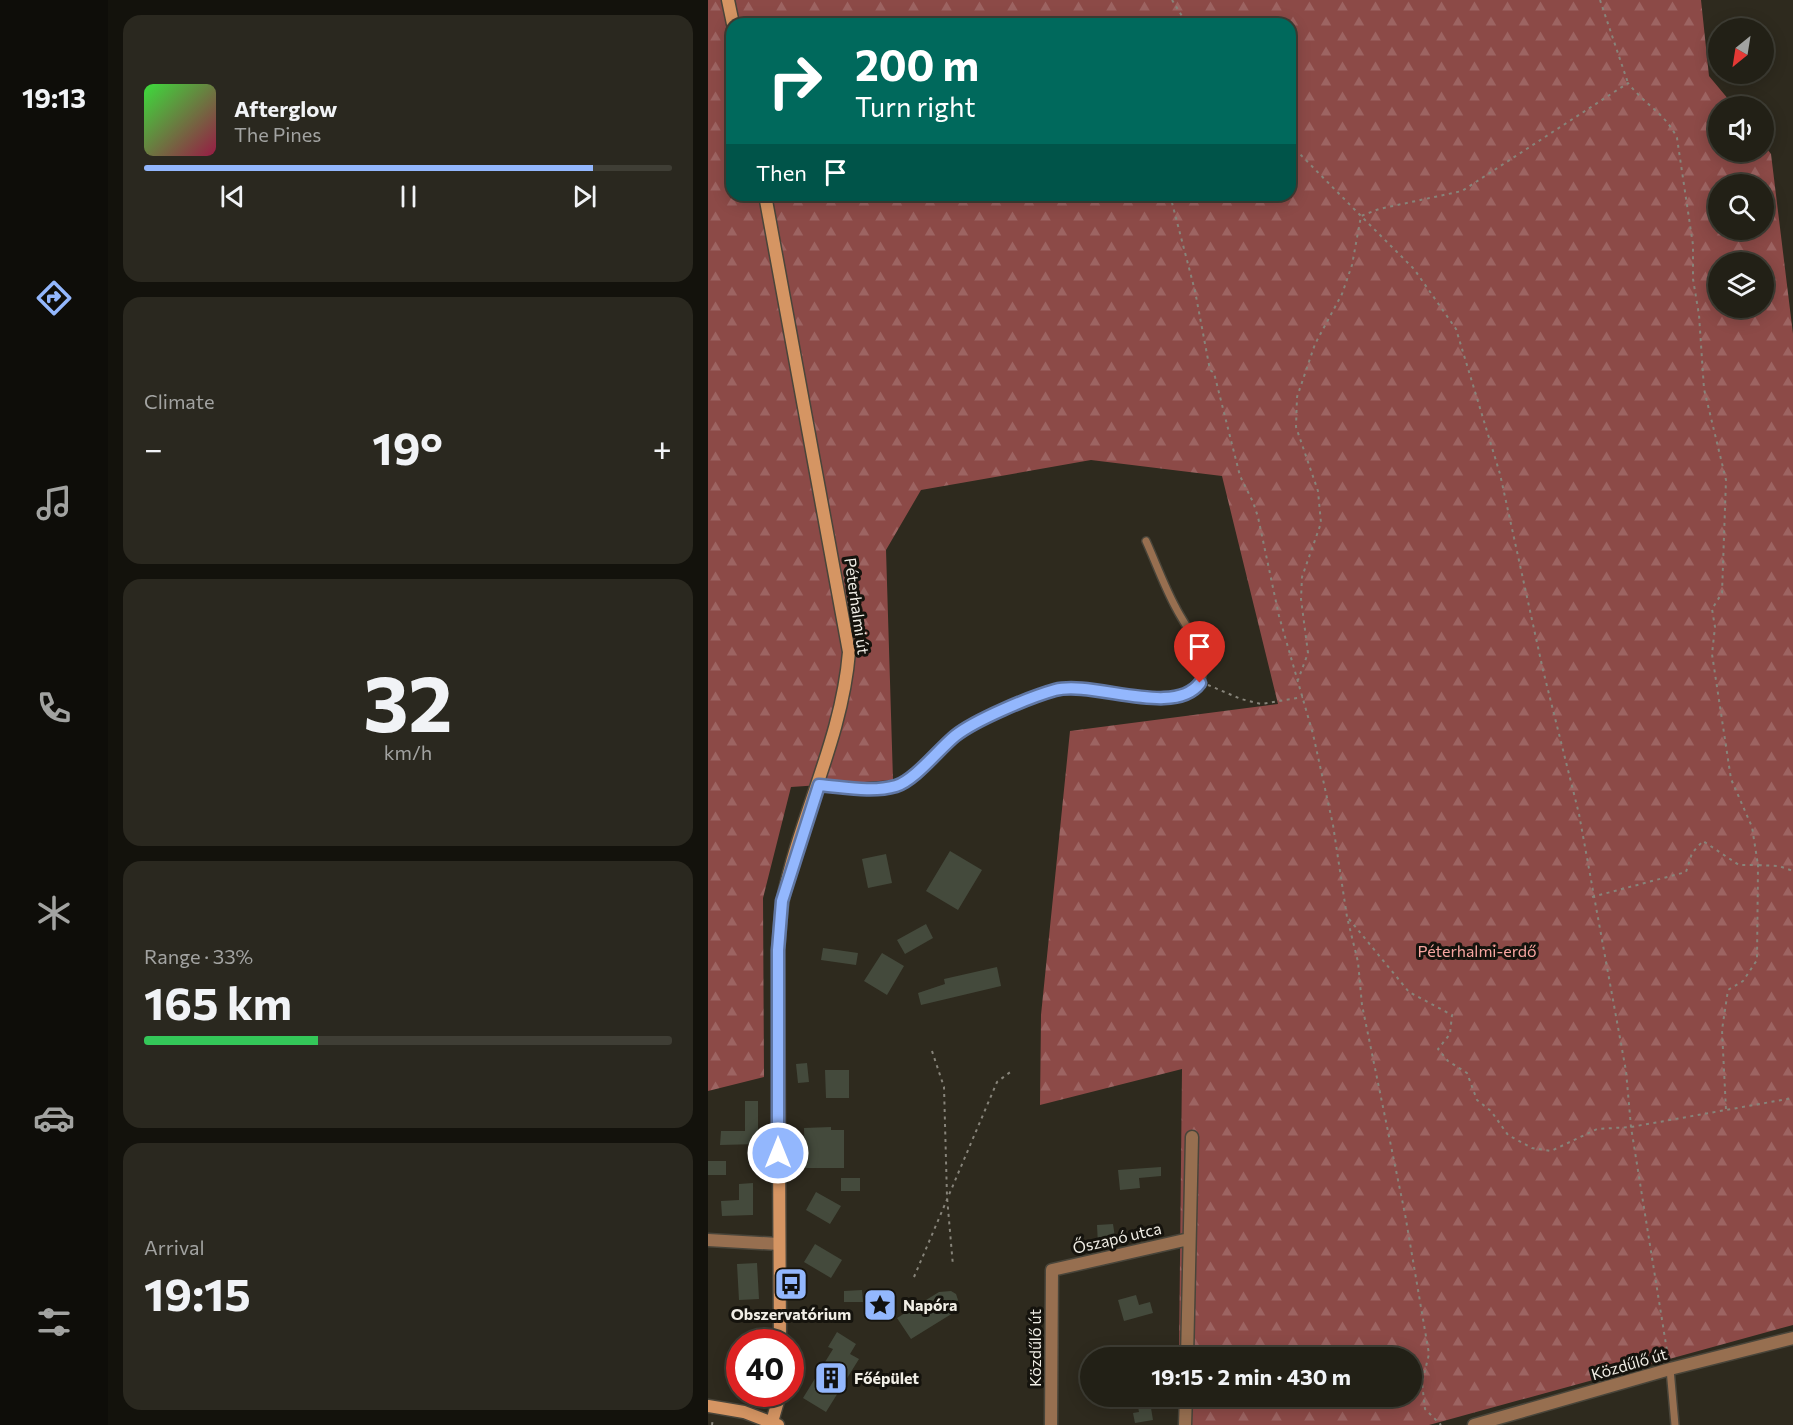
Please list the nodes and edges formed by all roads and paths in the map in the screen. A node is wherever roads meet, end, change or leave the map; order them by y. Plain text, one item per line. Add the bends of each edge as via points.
1 (728, 0) edge
2 (1172, 0) edge
3 (1600, 0) edge
4 (732, 18) edge
5 (1183, 18) edge
6 (1629, 83) junction
7 (1296, 150) edge
8 (766, 201) edge
9 (1172, 201) edge
10 (1361, 216) junction
11 (1146, 541) dead end
12 (1298, 681) junction
13 (1200, 683) junction
14 (1303, 697) junction
15 (819, 785) junction
16 (1758, 865) junction
17 (1793, 871) edge
18 (1592, 897) junction
19 (1347, 917) junction
20 (932, 1051) dead end
21 (1013, 1070) dead end
22 (1793, 1098) edge
23 (1726, 1110) junction
24 (1630, 1127) junction
25 (1192, 1137) dead end
26 (947, 1197) junction
27 (1189, 1239) junction
28 (708, 1240) edge
29 (779, 1244) junction
30 (953, 1266) dead end
31 (1052, 1270) joint
32 (914, 1277) dead end
33 (780, 1329) edge
34 (1793, 1338) edge
35 (1187, 1347) edge
36 (1670, 1369) junction
37 (708, 1407) edge
38 (778, 1407) edge
39 (1186, 1407) edge
40 (775, 1424) edge
41 (1051, 1425) edge
42 (1185, 1425) edge
43 (1441, 1425) edge
44 (1474, 1425) edge
45 (1675, 1425) edge

1 - 4 street
2 - 5 path
3 - 6 path
6 - 10 path via 1462,191
6 - 16 path via 1640,98 1669,122 1677,138 1693,245 1704,389 1726,480 1722,593 1712,609 1712,654 1731,779 1752,827
7 - 10 path
8 - 15 street, Péterhalmi út via 849,652 838,723
9 - 12 path via 1210,370 1214,372 1240,476 1253,502
10 - 12 path via 1342,294 1315,344 1297,397 1296,427 1318,491 1321,523 1302,577 1308,653
10 - 18 path via 1414,270 1456,329 1500,474 1579,814
11 - 13 lane via 1199,650 1203,667
12 - 14 path
13 - 14 path via 1261,704
13 - 15 lane via 1194,692 1182,696 1057,690 957,735 898,785 876,790
14 - 19 path via 1333,825
15 - 29 street, Péterhalmi út via 787,882 779,940
16 - 17 path
16 - 18 path via 1739,865 1703,841 1692,853 1686,872
16 - 23 path via 1757,960 1743,981 1728,990 1722,1030
18 - 24 path via 1626,1071
19 - 24 path via 1409,992 1452,1015 1450,1034 1438,1049 1467,1073 1477,1100 1491,1111 1508,1135 1532,1148 1551,1151 1597,1129
19 - 43 path via 1429,1354 1422,1383 1425,1409
20 - 26 path via 944,1087
21 - 26 path via 997,1082
22 - 23 path
23 - 24 path
24 - 36 path
25 - 27 street
26 - 30 path
26 - 32 path
27 - 31 street, Őszapó utca
27 - 35 street
28 - 29 street
29 - 33 street, Péterhalmi út
31 - 41 street, Közdűlő út
34 - 36 street, Közdűlő út
36 - 44 street, Közdűlő út
36 - 45 lane
37 - 40 street via 744,1412
38 - 40 street
39 - 42 street

